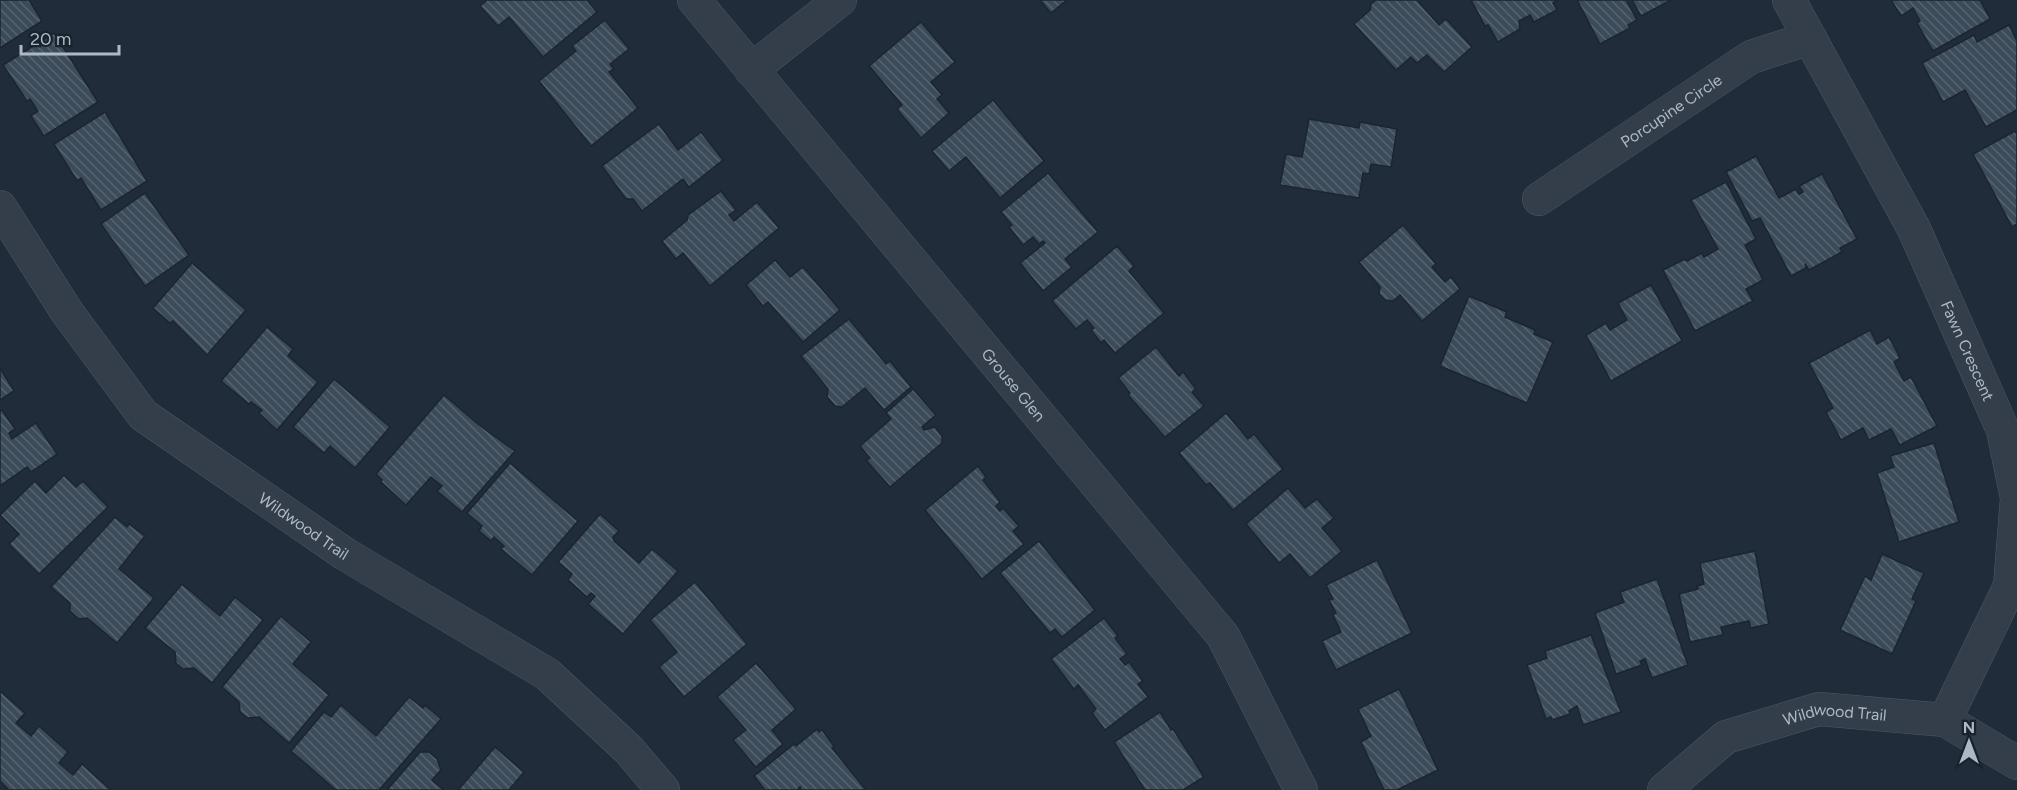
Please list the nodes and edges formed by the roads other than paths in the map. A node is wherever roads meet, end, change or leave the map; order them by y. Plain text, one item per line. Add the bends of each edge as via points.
1 (694, 0) edge
2 (840, 0) edge
3 (1789, 0) edge
4 (1810, 38) junction
5 (751, 70) junction
6 (1539, 199) dead end
7 (0, 207) edge
8 (1945, 720) junction
9 (2017, 763) edge
10 (663, 790) edge
11 (1301, 790) edge
12 (1664, 790) edge

1 - 5 street, Grouse Glen
2 - 5 street
3 - 4 street, Fawn Crescent
4 - 6 street, Porcupine Circle via 1751,57
4 - 8 street, Fawn Crescent via 1914,230 2003,430 2017,498 2010,586
5 - 11 street, Grouse Glen via 1223,636
7 - 10 street, Wildwood Trail via 67,312 143,415 345,554 547,674 628,748
8 - 9 street, Wildwood Trail
8 - 12 street, Wildwood Trail via 1819,709 1726,737

